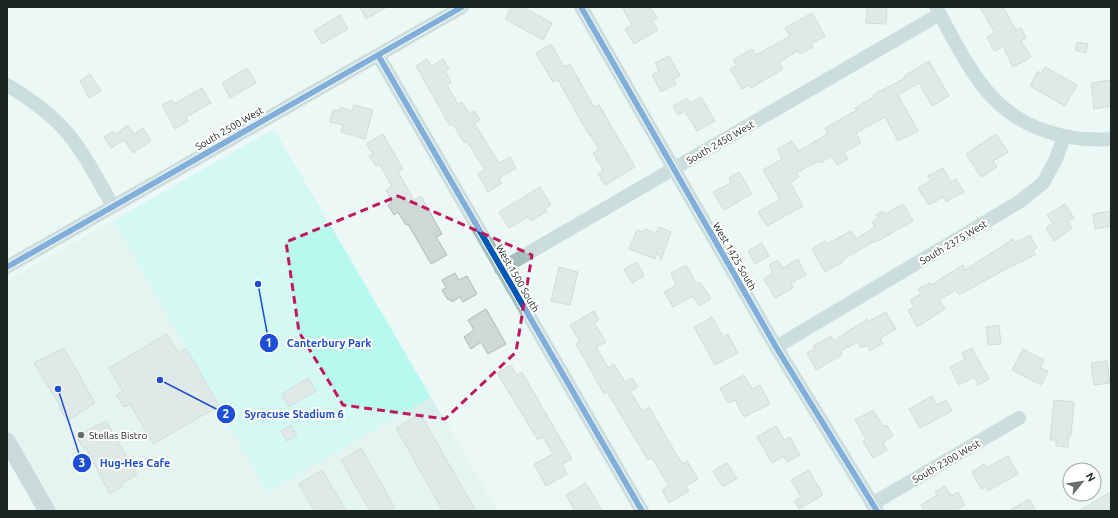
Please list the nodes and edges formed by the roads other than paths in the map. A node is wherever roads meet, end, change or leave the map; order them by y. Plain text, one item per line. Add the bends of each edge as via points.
1 (462, 7) edge
2 (581, 7) edge
3 (937, 11) edge
4 (378, 55) junction
5 (7, 85) edge
6 (1064, 137) junction
7 (1111, 139) edge
8 (673, 169) junction
9 (113, 206) junction
10 (7, 267) edge
11 (501, 269) junction
12 (776, 347) junction
13 (1019, 418) dead end
14 (7, 441) edge
15 (874, 508) edge
16 (47, 511) edge
17 (642, 511) edge

1 - 4 street, South 2500 West
2 - 8 street, West 1425 South
3 - 6 street via 970,68 994,98 1027,124
3 - 8 street, South 2450 West
4 - 9 street, South 2500 West
4 - 11 street, West 1500 South
5 - 9 street via 41,107 62,126 80,149
6 - 7 street
6 - 12 street, South 2375 West via 1043,183 1019,202
8 - 11 street, South 2450 West
8 - 12 street, West 1425 South
9 - 10 street, South 2500 West
11 - 17 street, West 1500 South
12 - 15 street, West 1425 South
13 - 15 street, South 2300 West
14 - 16 main road

